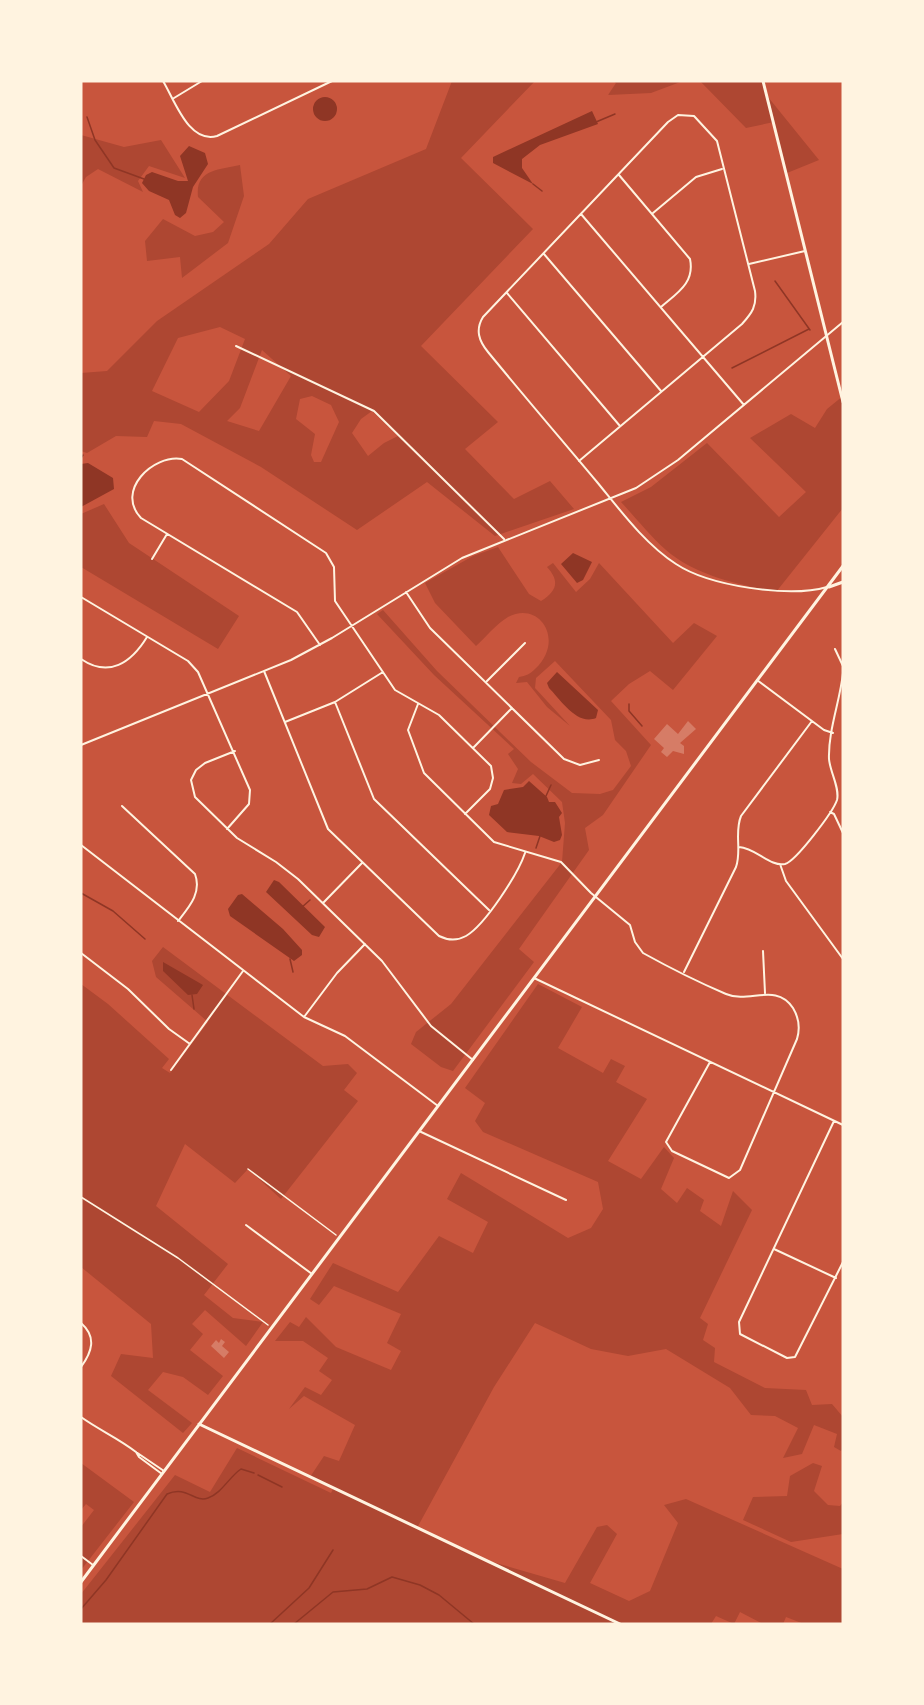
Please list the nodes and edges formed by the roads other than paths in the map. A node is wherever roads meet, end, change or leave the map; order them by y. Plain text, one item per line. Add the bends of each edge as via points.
1 (163, 81) edge
2 (202, 81) edge
3 (332, 81) edge
4 (763, 81) edge
5 (174, 98) junction
6 (723, 168) junction
7 (619, 175) junction
8 (653, 213) junction
9 (581, 214) junction
10 (805, 250) junction
11 (544, 253) junction
12 (749, 264) junction
13 (507, 292) junction
14 (661, 308) junction
15 (843, 322) edge
16 (826, 335) junction
17 (236, 346) dead end
18 (702, 356) junction
19 (661, 391) junction
20 (843, 402) edge
21 (744, 405) junction
22 (620, 426) junction
23 (579, 461) junction
24 (610, 500) junction
25 (167, 534) junction
26 (504, 539) junction
27 (152, 559) dead end
28 (843, 566) edge
29 (843, 582) edge
30 (827, 587) junction
31 (406, 592) junction
32 (81, 597) edge
33 (352, 625) junction
34 (147, 637) junction
35 (525, 643) dead end
36 (320, 645) junction
37 (835, 649) dead end
38 (81, 659) edge
39 (843, 666) edge
40 (264, 671) junction
41 (382, 672) junction
42 (843, 673) edge
43 (758, 680) junction
44 (486, 682) junction
45 (207, 694) junction
46 (335, 702) junction
47 (418, 704) junction
48 (512, 708) junction
49 (812, 721) junction
50 (285, 722) junction
51 (833, 733) junction
52 (81, 745) edge
53 (473, 748) junction
54 (235, 751) junction
55 (599, 760) dead end
56 (122, 806) dead end
57 (830, 812) junction
58 (465, 814) junction
59 (227, 829) junction
60 (843, 833) edge
61 (81, 845) edge
62 (739, 847) junction
63 (525, 852) junction
64 (362, 863) junction
65 (780, 864) junction
66 (595, 897) junction
67 (323, 903) junction
68 (489, 910) junction
69 (178, 921) junction
70 (365, 945) junction
71 (763, 951) dead end
72 (81, 953) edge
73 (843, 958) edge
74 (243, 971) junction
75 (683, 973) junction
76 (534, 978) junction
77 (765, 993) junction
78 (304, 1017) junction
79 (190, 1044) junction
80 (473, 1060) junction
81 (710, 1062) junction
82 (171, 1070) dead end
83 (774, 1092) junction
84 (438, 1106) junction
85 (834, 1121) junction
86 (843, 1125) edge
87 (419, 1131) junction
88 (566, 1200) dead end
89 (246, 1225) dead end
90 (774, 1249) junction
91 (843, 1262) edge
92 (312, 1274) junction
93 (836, 1278) junction
94 (81, 1323) edge
95 (81, 1367) edge
96 (81, 1417) edge
97 (200, 1424) junction
98 (163, 1472) junction
99 (81, 1556) edge
100 (93, 1565) junction
101 (81, 1582) edge
102 (620, 1624) edge

1 - 5 street
2 - 5 street
3 - 5 street via 211,138 193,131
4 - 10 street
6 - 7 street via 713,133 694,116 684,114 668,122
6 - 8 street via 696,177
6 - 12 street
7 - 8 street
7 - 9 street
8 - 14 street via 683,250 692,268 688,282
9 - 11 street
9 - 14 street
10 - 12 street
10 - 16 street
11 - 13 street
11 - 19 street
12 - 18 street via 756,300 752,313
13 - 22 street
13 - 23 street via 480,322 481,344
14 - 18 street
15 - 16 street
16 - 20 street
16 - 21 street
17 - 26 street via 374,411
18 - 19 street
18 - 21 street
19 - 22 street
21 - 24 street via 666,469
22 - 23 street
23 - 24 street
24 - 26 street
24 - 30 street via 664,555 693,573 782,592
25 - 27 street
25 - 33 street via 136,513 131,493 136,481 158,465 180,458 326,553 334,567 334,598
25 - 36 street via 297,612
26 - 31 street via 462,558
28 - 30 street
29 - 30 street
30 - 43 street
31 - 33 street
31 - 44 street via 430,628
32 - 34 street
33 - 36 street
33 - 41 street
34 - 38 street via 135,656 109,667 97,668
34 - 45 street via 194,666
35 - 44 street
36 - 40 street
37 - 39 street
40 - 45 street
40 - 50 street
41 - 46 street
41 - 47 street via 397,692
42 - 51 street
43 - 49 street
43 - 66 street
44 - 48 street
45 - 52 street
45 - 54 street
46 - 50 street
46 - 68 street via 374,799
47 - 53 street via 439,715
47 - 58 street via 408,730 424,773
48 - 53 street
48 - 55 street via 568,761 585,765
49 - 51 street
49 - 62 street via 743,813 738,827
50 - 64 street via 328,829
51 - 57 street via 829,759 837,797
53 - 58 street via 491,766 493,778 490,789
54 - 59 street via 251,796 248,806
54 - 59 street via 200,766 191,780 195,797
56 - 69 street via 195,874 196,895
57 - 60 street
57 - 65 street via 795,859
58 - 63 street via 497,844
59 - 67 street via 285,868
61 - 69 street
62 - 65 street via 750,847
62 - 75 street via 735,871
63 - 66 street via 559,860
63 - 68 street via 517,876
64 - 67 street
64 - 68 street via 444,938 466,936
65 - 73 street via 786,881
66 - 75 street via 630,925 643,953
66 - 76 street
67 - 70 street
69 - 74 street
70 - 78 street via 337,972
70 - 80 street via 390,970 426,1021
71 - 77 street
72 - 79 street
74 - 78 street
74 - 79 street
75 - 77 street via 732,996
76 - 80 street
76 - 81 street
77 - 83 street via 788,1002 799,1025 797,1039
78 - 84 street via 342,1034
79 - 82 street
80 - 84 street
81 - 83 street
81 - 83 street via 666,1142 672,1151 723,1176 733,1177 740,1170
83 - 85 street
84 - 87 street
85 - 86 street
85 - 90 street
87 - 88 street
87 - 92 street
89 - 92 street
90 - 93 street
90 - 93 street via 738,1328 742,1336 774,1352 788,1358 798,1355
91 - 93 street
92 - 97 street
94 - 95 street via 92,1343
96 - 98 street via 114,1435
97 - 98 street
97 - 102 street
98 - 100 street
99 - 100 street
100 - 101 street

